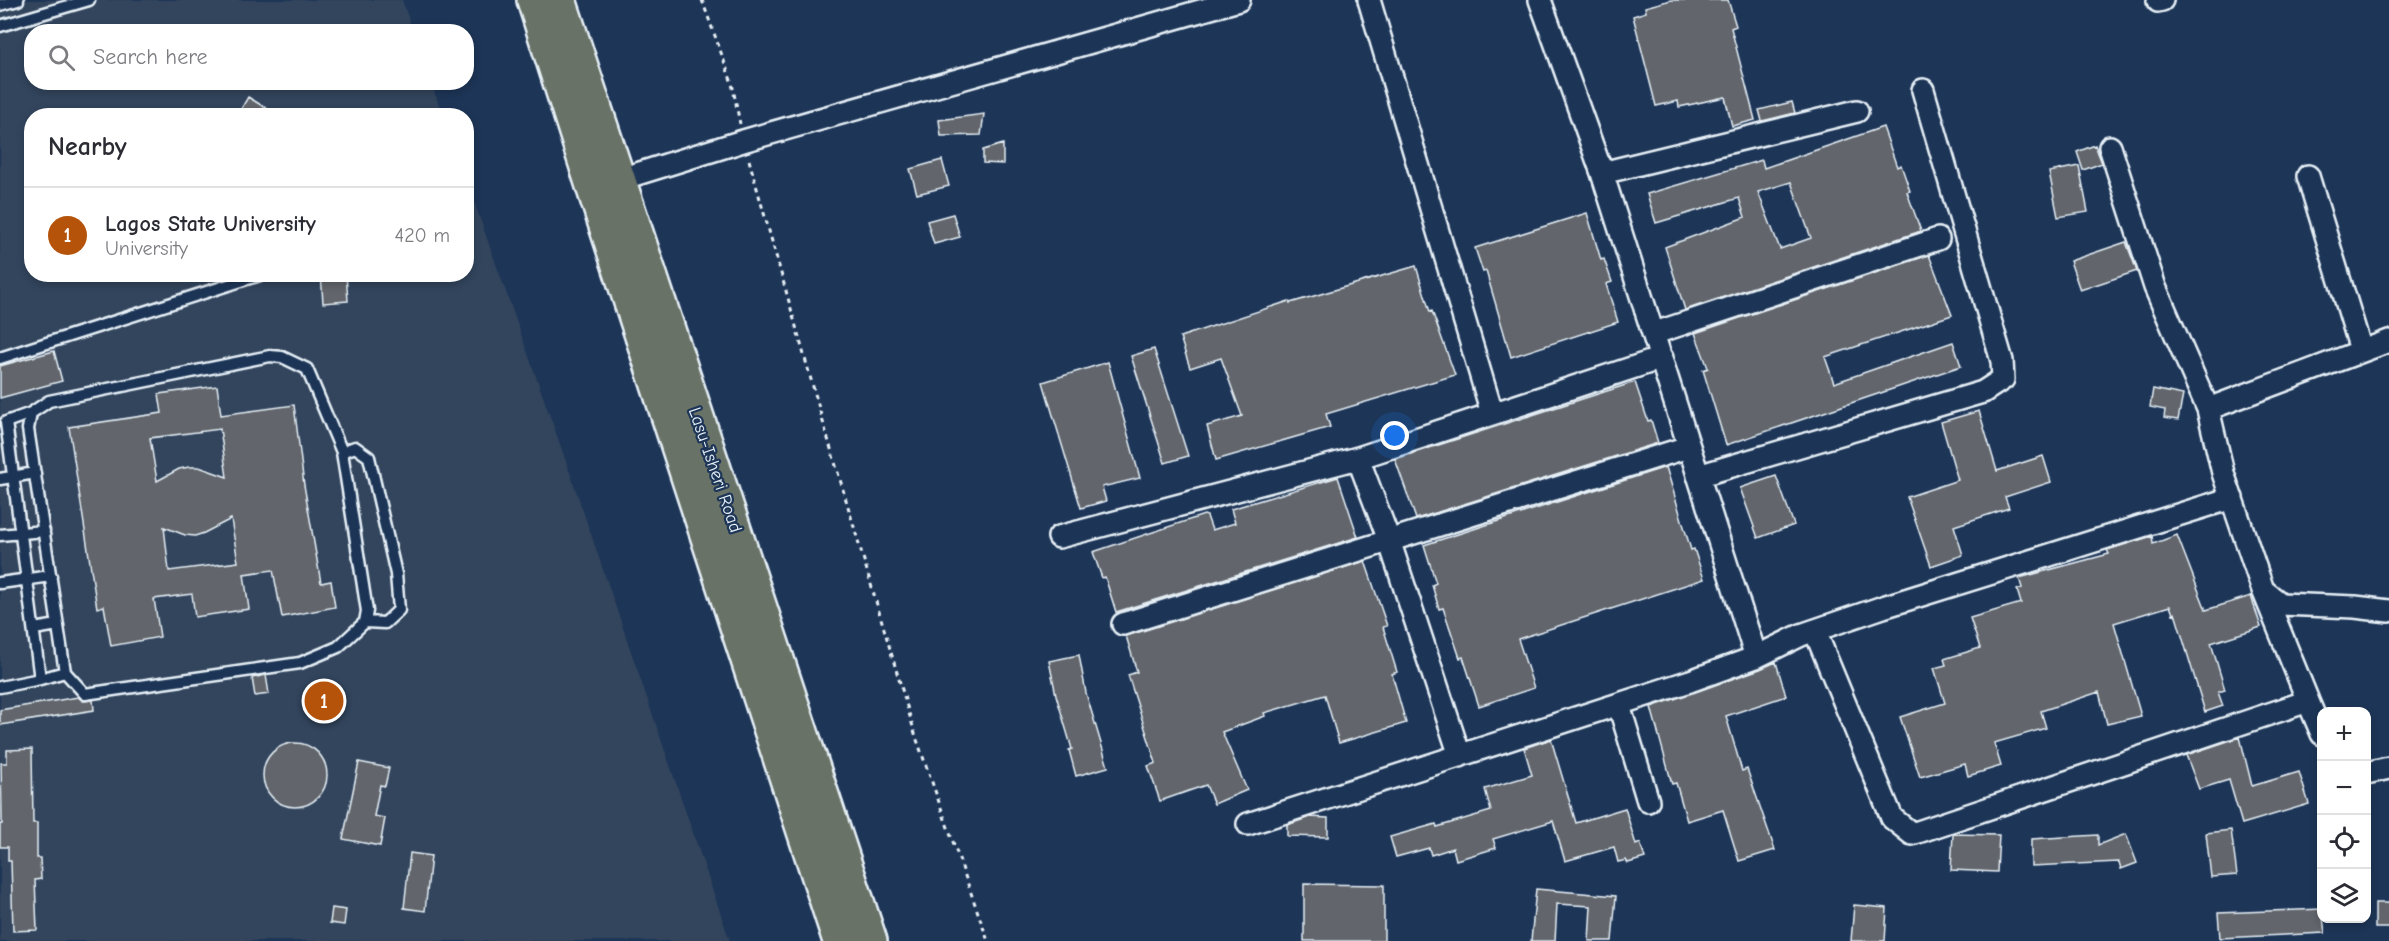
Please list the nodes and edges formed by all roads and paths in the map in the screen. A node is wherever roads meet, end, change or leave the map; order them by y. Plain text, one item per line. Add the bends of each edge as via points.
1 (18, 0) edge
2 (89, 0) edge
3 (534, 0) edge
4 (559, 0) edge
5 (702, 0) edge
6 (1239, 0) edge
7 (1369, 0) edge
8 (1540, 0) edge
9 (0, 5) edge
10 (0, 26) edge
11 (1923, 90) dead end
12 (1857, 111) dead end
13 (743, 141) junction
14 (2110, 147) dead end
15 (1602, 173) junction
16 (2308, 176) dead end
17 (606, 184) junction
18 (1938, 239) dead end
19 (238, 282) edge
20 (1654, 333) junction
21 (2389, 340) edge
22 (2361, 350) junction
23 (1662, 357) junction
24 (0, 358) edge
25 (2208, 409) junction
26 (31, 413) junction
27 (1492, 413) junction
28 (3, 423) edge
29 (1688, 447) junction
30 (342, 452) junction
31 (1358, 458) junction
32 (35, 473) junction
33 (1698, 476) junction
34 (14, 477) junction
35 (0, 479) edge
36 (2232, 498) junction
37 (44, 531) junction
38 (21, 532) junction
39 (0, 535) edge
40 (1059, 537) dead end
41 (1389, 540) junction
42 (51, 576) junction
43 (27, 580) junction
44 (0, 584) edge
45 (2263, 590) junction
46 (2389, 611) edge
47 (365, 622) junction
48 (1123, 624) dead end
49 (58, 625) junction
50 (34, 629) junction
51 (1815, 631) junction
52 (1756, 657) junction
53 (65, 672) junction
54 (40, 679) junction
55 (0, 687) edge
56 (2308, 701) junction
57 (1618, 705) junction
58 (2317, 722) edge
59 (1460, 756) junction
60 (2389, 768) edge
61 (2371, 772) edge
62 (1648, 801) dead end
63 (1248, 824) dead end
64 (840, 941) edge
65 (870, 941) edge
66 (988, 941) edge

1 - 9 lane
2 - 10 lane
3 - 17 main road, Lasu-Isheri Road
4 - 17 main road, Lasu-Isheri Road
5 - 13 path via 732,83
6 - 13 street
7 - 27 street
8 - 15 street
11 - 33 street via 2002,361 2003,379 1983,392
12 - 15 street
13 - 17 street
13 - 66 path via 916,737
14 - 25 street via 2155,286
15 - 20 street
16 - 22 street
17 - 64 main road, Lasu-Isheri Road
17 - 65 main road, Lasu-Isheri Road
18 - 20 street
19 - 24 lane
20 - 23 street
21 - 22 street
22 - 25 street
23 - 27 street
23 - 29 street
25 - 36 street
26 - 28 lane
26 - 30 lane via 49,401 270,356 282,357 307,369
26 - 32 lane via 28,429
27 - 31 street
28 - 34 lane
29 - 33 street
29 - 41 street
30 - 47 lane via 367,611
30 - 47 lane via 355,447 369,457 396,574 399,610 385,623
31 - 40 street
31 - 41 street
32 - 34 lane
32 - 37 lane
33 - 52 street
34 - 35 lane
34 - 38 lane
36 - 45 street
36 - 51 street
37 - 38 lane
37 - 42 lane
38 - 39 lane
38 - 43 lane
41 - 48 street
41 - 59 street
42 - 43 lane
42 - 49 lane
43 - 44 lane
43 - 50 lane
45 - 46 street via 2281,604
45 - 56 street
47 - 53 lane via 338,647 300,663 85,694
49 - 50 lane
49 - 53 lane
50 - 54 lane
51 - 52 street
51 - 56 street via 1892,818 1912,834
52 - 57 street
53 - 54 lane
54 - 55 lane
56 - 58 street
57 - 59 street
57 - 62 street
59 - 63 street
60 - 61 street

